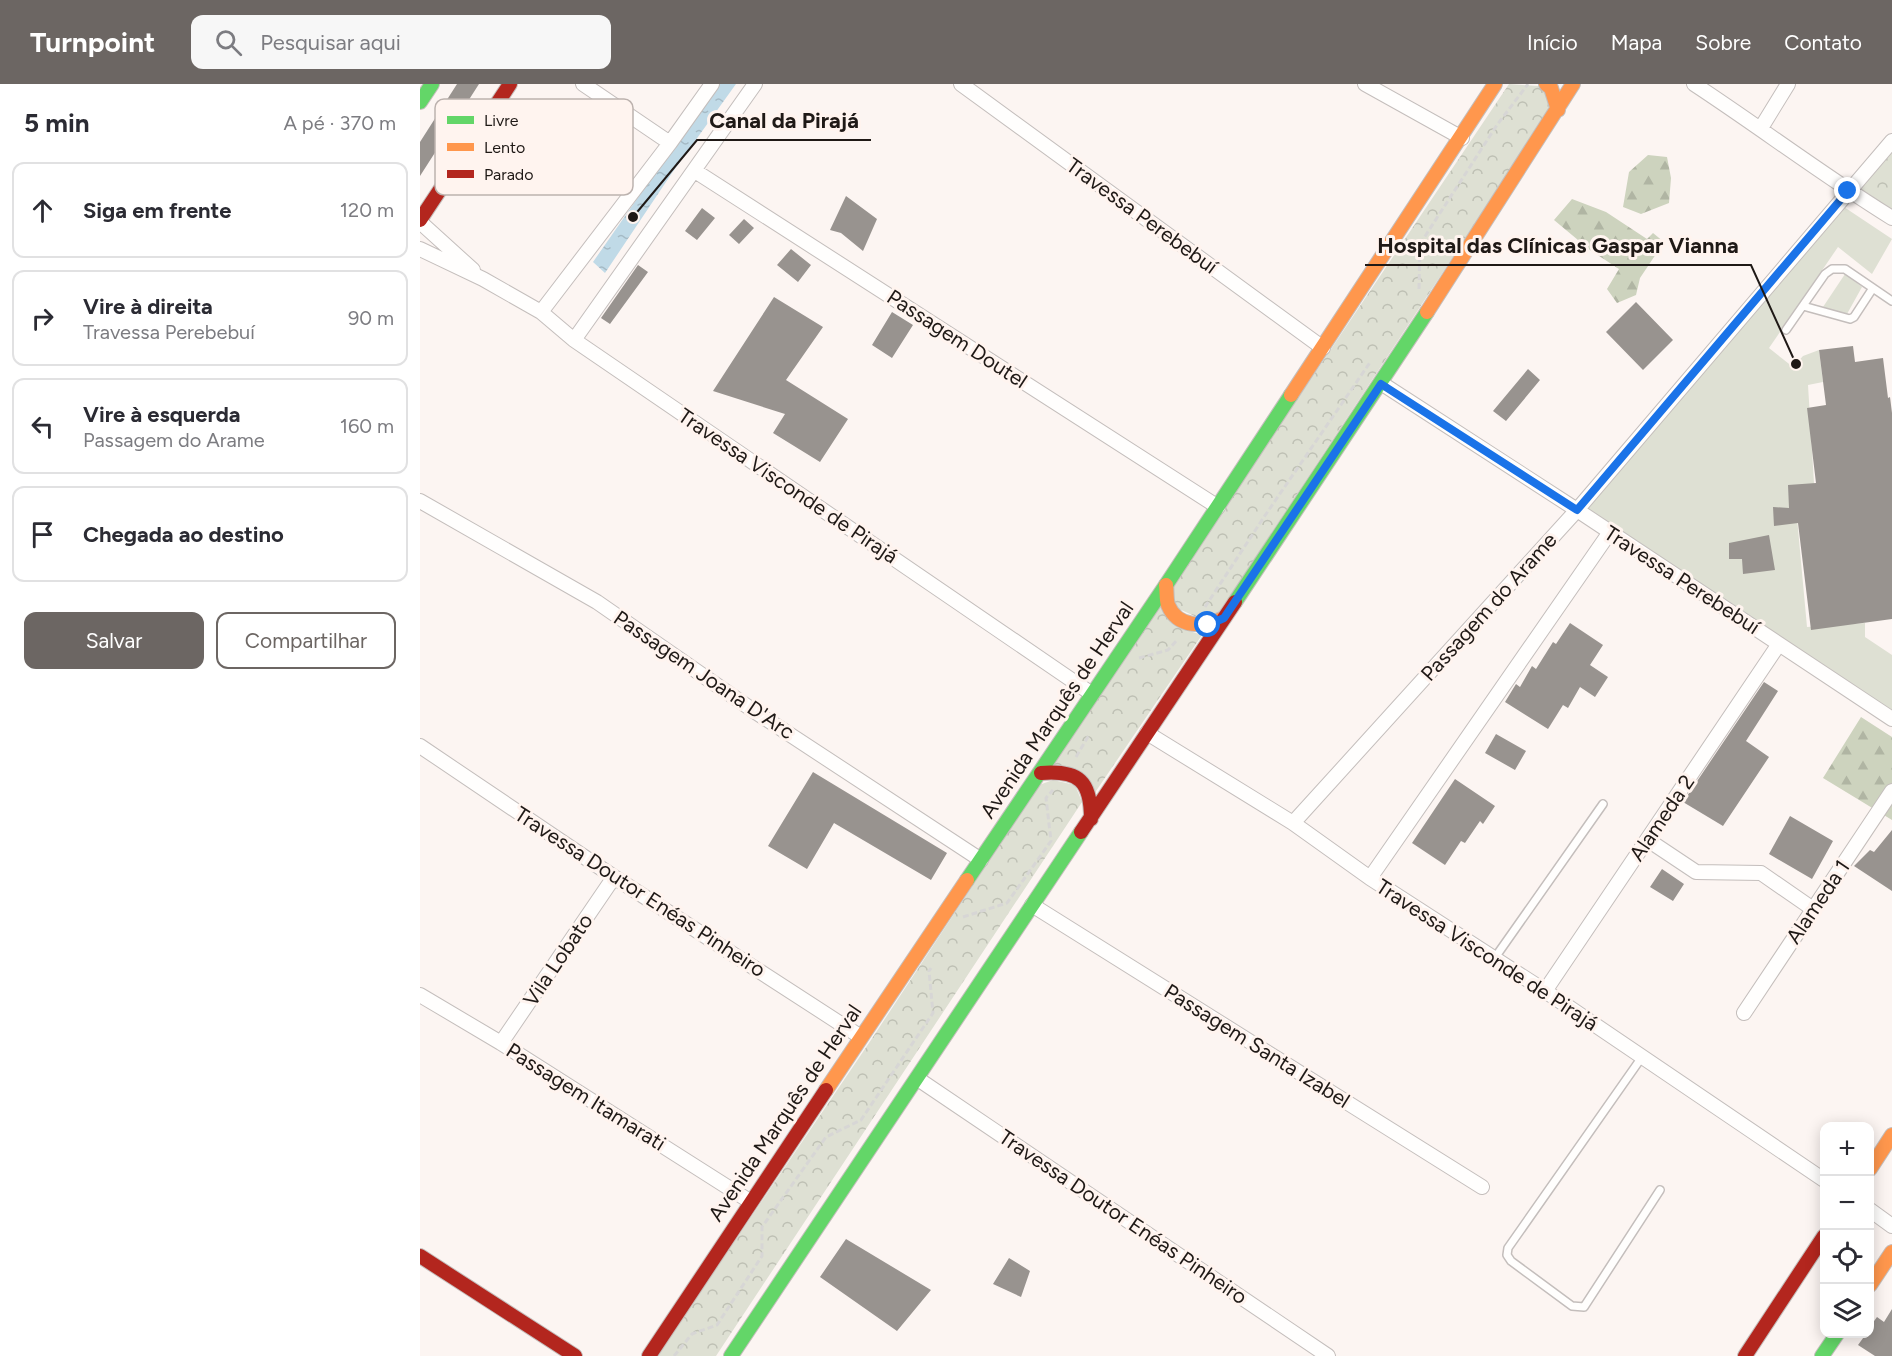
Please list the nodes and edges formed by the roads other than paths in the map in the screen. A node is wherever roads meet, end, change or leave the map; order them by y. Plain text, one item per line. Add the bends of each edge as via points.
1 (432, 84) edge
2 (510, 84) edge
3 (583, 84) edge
4 (712, 84) edge
5 (755, 84) edge
6 (961, 84) edge
7 (1365, 84) edge
8 (1495, 84) edge
9 (1546, 84) edge
10 (1573, 84) edge
11 (1694, 84) edge
12 (1788, 84) edge
13 (500, 99) edge
14 (605, 99) edge
15 (420, 102) edge
16 (1558, 110) junction
17 (633, 118) edge
18 (1761, 128) junction
19 (1462, 138) junction
20 (1892, 141) edge
21 (670, 143) junction
22 (695, 171) junction
23 (633, 191) edge
24 (1848, 191) junction
25 (437, 195) edge
26 (630, 195) edge
27 (1892, 218) edge
28 (420, 221) edge
29 (420, 249) edge
30 (483, 279) junction
31 (1873, 288) junction
32 (1892, 301) edge
33 (1803, 306) junction
34 (541, 312) junction
35 (1786, 330) dead end
36 (574, 340) junction
37 (1323, 348) junction
38 (1381, 384) junction
39 (420, 501) edge
40 (1218, 507) junction
41 (1577, 510) junction
42 (1610, 532) junction
43 (1166, 585) junction
44 (1224, 618) junction
45 (1779, 644) junction
46 (1092, 694) junction
47 (1892, 719) edge
48 (1147, 733) junction
49 (420, 746) edge
50 (1041, 773) junction
51 (1892, 791) edge
52 (1603, 804) dead end
53 (1091, 819) junction
54 (1293, 824) junction
55 (1648, 840) junction
56 (981, 860) junction
57 (614, 877) junction
58 (1370, 878) junction
59 (1032, 905) junction
60 (1813, 909) junction
61 (1494, 959) junction
62 (1545, 992) junction
63 (420, 995) edge
64 (1744, 1013) dead end
65 (861, 1037) junction
66 (501, 1043) junction
67 (1642, 1057) junction
68 (918, 1078) junction
69 (1892, 1135) edge
70 (1874, 1162) edge
71 (1820, 1177) edge
72 (1482, 1187) dead end
73 (1660, 1190) dead end
74 (751, 1202) junction
75 (1874, 1213) edge
76 (1892, 1226) edge
77 (1820, 1242) edge
78 (1892, 1252) edge
79 (420, 1256) edge
80 (1870, 1284) edge
81 (1834, 1338) edge
82 (575, 1356) edge
83 (649, 1356) edge
84 (731, 1356) edge
85 (1328, 1356) edge
86 (1745, 1356) edge
87 (1822, 1356) edge

1 - 15 main road
2 - 13 main road
3 - 14 street
4 - 21 street
5 - 22 street
6 - 37 street, Travessa Perebebuí
7 - 19 street
8 - 19 main road, Avenida Marquês de Herval
9 - 16 main road
10 - 16 main road
11 - 18 street
12 - 18 street
16 - 38 main road
17 - 21 street
18 - 24 street
19 - 37 main road, Avenida Marquês de Herval
20 - 24 street, Passagem do Arame
21 - 23 street
22 - 36 street
22 - 40 street, Passagem Doutel
24 - 27 street
24 - 41 street, Passagem do Arame
25 - 28 main road
26 - 34 street
28 - 30 street, Travessa Visconde de Pirajá
29 - 30 street, Travessa Visconde de Pirajá
30 - 34 street, Travessa Visconde de Pirajá
31 - 32 lane
31 - 33 lane via 1850,319
31 - 33 lane via 1845,269 1832,269
33 - 35 lane
34 - 36 street, Travessa Visconde de Pirajá
36 - 46 street, Travessa Visconde de Pirajá
37 - 40 main road, Avenida Marquês de Herval
38 - 41 street, Travessa Perebebuí
38 - 44 main road
39 - 56 street, Passagem Joana D'Arc via 597,602
40 - 43 main road, Avenida Marquês de Herval
41 - 42 street, Travessa Perebebuí
41 - 54 street, Passagem do Arame
42 - 45 street, Travessa Perebebuí
42 - 58 street
43 - 44 main road via 1168,604 1177,617 1193,626
43 - 46 main road, Avenida Marquês de Herval
44 - 48 main road
45 - 47 street, Travessa Perebebuí
45 - 55 street, Alameda 2
46 - 50 main road, Avenida Marquês de Herval
48 - 53 main road
48 - 54 street, Travessa Visconde de Pirajá
49 - 57 street, Travessa Doutor Enéas Pinheiro
50 - 53 main road via 1080,779 1092,801
50 - 56 main road, Avenida Marquês de Herval
51 - 60 street, Alameda 1
52 - 61 lane
53 - 59 main road
54 - 58 street, Travessa Visconde de Pirajá
55 - 60 street via 1696,872 1761,873
55 - 62 street, Alameda 2
56 - 65 main road, Avenida Marquês de Herval
57 - 65 street, Travessa Doutor Enéas Pinheiro
57 - 66 street, Vila Lobato
58 - 61 street, Travessa Visconde de Pirajá
59 - 68 main road
59 - 72 street, Passagem Santa Izabel
60 - 64 street, Alameda 1
61 - 62 street, Travessa Visconde de Pirajá
62 - 67 street, Travessa Visconde de Pirajá
63 - 66 street, Passagem Itamarati
65 - 74 main road, Avenida Marquês de Herval
66 - 74 street, Passagem Itamarati
67 - 71 street, Travessa Visconde de Pirajá
67 - 73 lane via 1508,1248 1507,1255 1572,1306 1584,1307
68 - 84 main road
68 - 85 street, Travessa Doutor Enéas Pinheiro
69 - 70 main road
74 - 83 main road, Avenida Marquês de Herval
75 - 76 street
77 - 86 main road
78 - 80 main road
79 - 82 main road
81 - 87 main road

